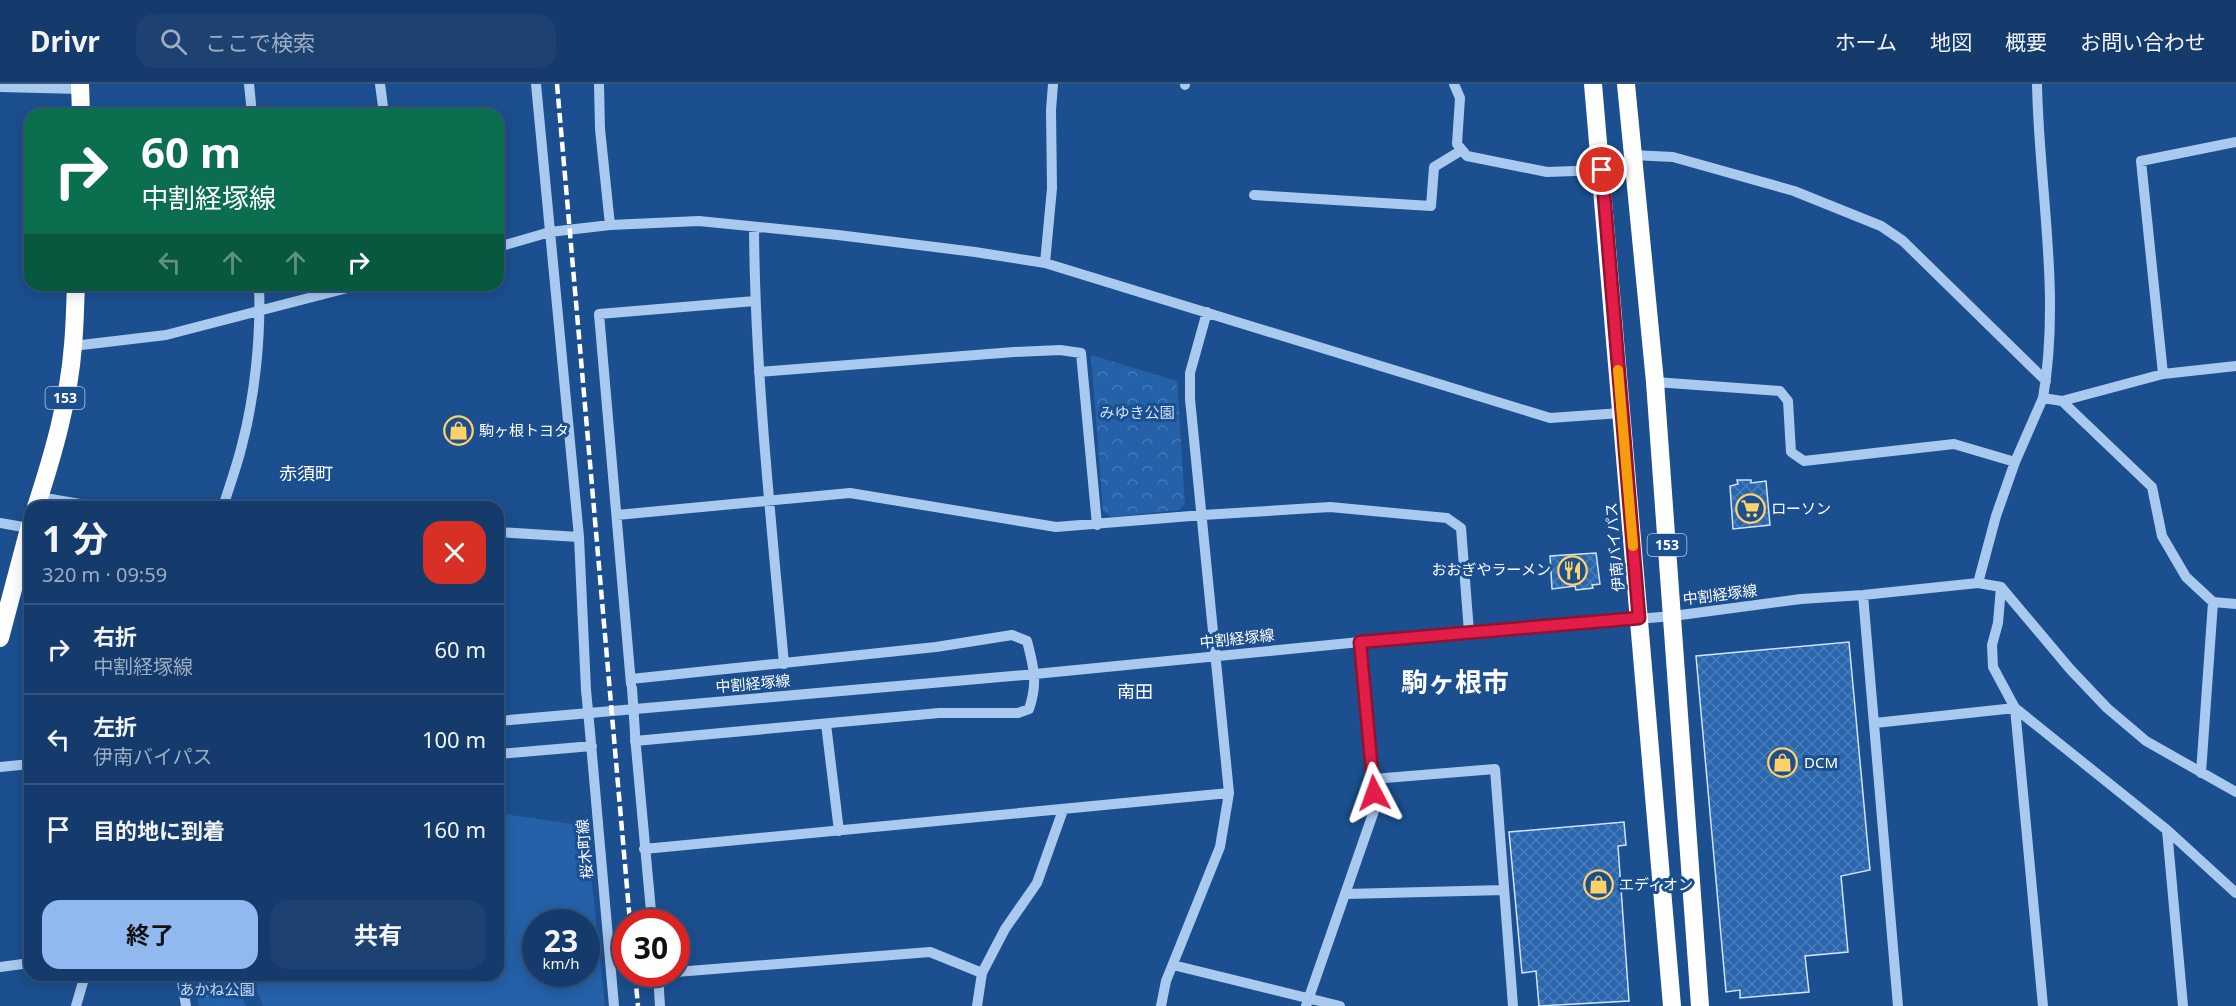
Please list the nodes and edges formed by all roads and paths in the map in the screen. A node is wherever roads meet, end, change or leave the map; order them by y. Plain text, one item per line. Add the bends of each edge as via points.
1 (249, 84) edge
2 (380, 84) edge
3 (536, 84) edge
4 (599, 84) edge
5 (1053, 84) edge
6 (1454, 84) edge
7 (1593, 84) edge
8 (1626, 84) edge
9 (2037, 84) edge
10 (80, 86) edge
11 (0, 87) edge
12 (81, 108) edge
13 (251, 108) edge
14 (383, 108) edge
15 (2236, 141) edge
16 (1462, 150) junction
17 (1632, 155) junction
18 (1602, 170) junction
19 (1254, 195) dead end
20 (610, 225) junction
21 (754, 226) junction
22 (550, 232) junction
23 (504, 245) edge
24 (1045, 264) junction
25 (76, 291) edge
26 (259, 291) edge
27 (335, 291) edge
28 (755, 301) junction
29 (260, 310) junction
30 (1207, 312) junction
31 (73, 346) junction
32 (2236, 366) edge
33 (759, 372) junction
34 (2163, 374) junction
35 (2046, 381) junction
36 (1655, 382) junction
37 (2043, 398) junction
38 (2062, 401) junction
39 (1621, 413) junction
40 (2015, 462) junction
41 (38, 501) edge
42 (225, 501) edge
43 (769, 501) junction
44 (617, 515) junction
45 (1203, 515) junction
46 (0, 523) edge
47 (24, 525) edge
48 (1097, 525) junction
49 (504, 532) edge
50 (579, 537) junction
51 (24, 545) edge
52 (1978, 583) junction
53 (2001, 587) junction
54 (1863, 595) junction
55 (2213, 603) junction
56 (2236, 604) edge
57 (1673, 616) junction
58 (1639, 618) junction
59 (1469, 632) junction
60 (0, 638) edge
61 (1360, 642) junction
62 (1216, 656) junction
63 (784, 664) junction
64 (1035, 674) junction
65 (631, 683) junction
66 (2015, 708) junction
67 (504, 720) edge
68 (1875, 723) junction
69 (826, 724) junction
70 (635, 737) junction
71 (591, 746) junction
72 (504, 753) edge
73 (24, 765) edge
74 (0, 767) edge
75 (2201, 773) junction
76 (1373, 779) junction
77 (2236, 792) edge
78 (1229, 793) junction
79 (1063, 810) junction
80 (2167, 830) junction
81 (839, 831) junction
82 (644, 849) junction
83 (1504, 890) junction
84 (2236, 893) edge
85 (1346, 894) junction
86 (651, 909) edge
87 (24, 964) edge
88 (1173, 964) junction
89 (0, 967) edge
90 (690, 971) edge
91 (982, 973) junction
92 (83, 981) edge
93 (182, 981) edge
94 (659, 987) edge
95 (1306, 1002) edge
96 (76, 1006) edge
97 (186, 1006) edge
98 (614, 1006) edge
99 (660, 1006) edge
100 (977, 1006) edge
101 (1161, 1006) edge
102 (1340, 1006) edge
103 (1513, 1006) edge
104 (1672, 1006) edge
105 (1700, 1006) edge
106 (1898, 1006) edge
107 (2043, 1006) edge
108 (2183, 1006) edge

1 - 13 street
2 - 14 street
3 - 22 street, 桜木町線
4 - 20 street
5 - 24 street via 1052,188
6 - 16 street via 1460,98 1457,144
7 - 18 highway, 伊南バイパス / 153
8 - 17 highway, 153
9 - 35 street via 2038,139 2050,254 2051,320
10 - 11 street
10 - 12 highway
15 - 34 street via 2141,161
16 - 18 street via 1467,156 1547,172
16 - 19 street via 1434,167 1431,206
17 - 35 street via 1673,157 1794,191 1881,226 1902,241
17 - 36 highway, 153
18 - 39 highway, 伊南バイパス / 153
20 - 21 street via 699,221
20 - 22 street
21 - 24 street
21 - 28 street
22 - 23 street
22 - 50 street, 桜木町線
24 - 30 street
25 - 31 highway, 153
26 - 29 street
27 - 29 street
28 - 33 street
28 - 44 street via 599,314
29 - 31 street via 166,335
29 - 42 street via 252,394
30 - 39 street via 1550,418
30 - 45 street via 1190,373
31 - 41 highway, 153 via 55,442
32 - 34 street
33 - 43 street
33 - 48 street via 1014,352 1081,353
34 - 38 street
35 - 37 street
36 - 40 street via 1780,391 1788,401 1791,452 1804,461 1954,444
36 - 57 highway, 153
37 - 38 street
37 - 40 street
38 - 55 street via 2152,487 2162,536 2186,577
39 - 58 highway, 伊南バイパス / 153
40 - 52 street
43 - 44 street
43 - 48 street via 850,493 1056,528
43 - 63 street
44 - 65 street
45 - 48 street
45 - 59 street via 1330,507 1448,518 1461,528
45 - 62 street
46 - 47 street
49 - 50 street
50 - 71 street, 桜木町線, bridge
51 - 60 highway
52 - 53 street, 中割経塚線
52 - 54 street, 中割経塚線
53 - 66 street via 1992,645 1993,667
53 - 75 street via 2107,708 2146,741
54 - 57 street, 中割経塚線
54 - 68 street
55 - 56 street
55 - 75 street
57 - 58 street, 中割経塚線
57 - 105 highway, 153
58 - 59 street, 中割経塚線
58 - 104 highway, 伊南バイパス / 153
59 - 61 street, 中割経塚線
61 - 62 street, 中割経塚線
61 - 76 street
62 - 64 street, 中割経塚線
62 - 78 street
63 - 64 street via 1012,635 1027,641
63 - 65 street
64 - 67 street, 中割経塚線
64 - 69 street via 1029,709 1018,713 939,713
65 - 70 street, bridge
66 - 68 street
66 - 80 street
66 - 107 street
68 - 106 street
69 - 70 street
69 - 81 street
70 - 82 street
71 - 72 street
71 - 98 street, 桜木町線
73 - 74 street
75 - 77 street
76 - 83 street via 1495,769
76 - 85 street via 1375,808
78 - 79 street
78 - 88 street via 1220,847
79 - 81 street
79 - 91 street via 1037,883
80 - 84 street
80 - 108 street
81 - 82 street
82 - 86 street
83 - 85 street
83 - 103 street
85 - 95 street
87 - 89 street
88 - 95 street
88 - 101 street
90 - 91 street via 930,952
91 - 100 street
92 - 96 street
93 - 97 street
94 - 99 street
95 - 102 street

